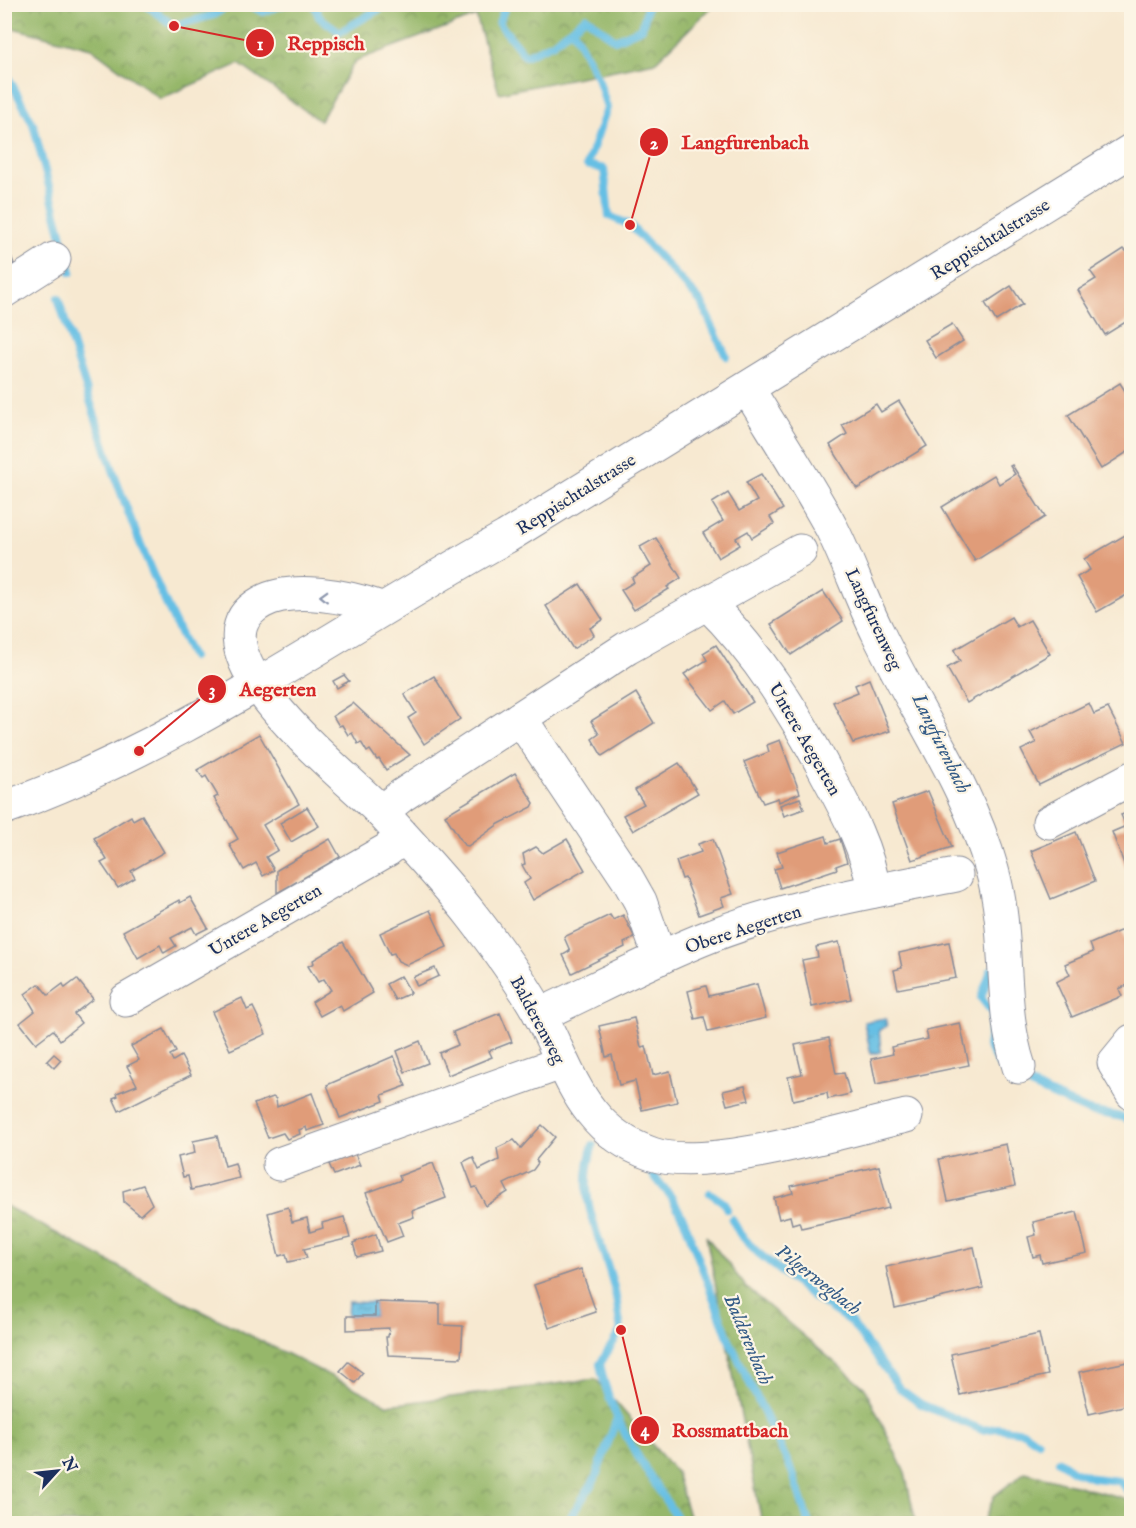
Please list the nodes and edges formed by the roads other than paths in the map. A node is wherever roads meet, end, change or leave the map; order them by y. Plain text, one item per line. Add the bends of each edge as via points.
1 (1131, 150) edge
2 (54, 259) dead end
3 (4, 291) edge
4 (748, 389) junction
5 (800, 551) dead end
6 (707, 603) junction
7 (381, 608) junction
8 (258, 683) junction
9 (520, 718) junction
10 (1131, 778) edge
11 (4, 808) edge
12 (381, 812) junction
13 (1050, 822) dead end
14 (402, 838) junction
15 (956, 875) dead end
16 (874, 891) junction
17 (660, 958) junction
18 (126, 1000) dead end
19 (540, 1015) junction
20 (1131, 1041) edge
21 (561, 1063) junction
22 (1019, 1068) dead end
23 (1131, 1093) edge
24 (906, 1116) dead end
25 (279, 1164) dead end

1 - 4 street, Reppischtalstrasse
2 - 3 street
4 - 7 street, Reppischtalstrasse via 506,537
4 - 22 street, Langfurenweg via 818,502 878,633 961,786 980,830 1003,927 1010,1040
5 - 6 street
6 - 9 street via 627,648
6 - 16 street, Untere Aegerten via 771,678 807,736 851,819 871,871
7 - 8 street, Reppischtalstrasse
7 -> 8 street, Balderenweg via 340,597 287,594 252,607 242,619 238,634
8 - 11 street, Reppischtalstrasse via 105,768
8 - 12 street, Balderenweg via 279,715
9 - 12 street
9 - 17 street via 627,878
10 - 13 street
12 - 14 street, Balderenweg
14 - 18 street, Untere Aegerten
14 - 19 street, Balderenweg via 464,906
15 - 16 street, Obere Aegerten
16 - 17 street, Obere Aegerten via 765,918
17 - 19 street, Obere Aegerten
19 - 21 street, Balderenweg
20 - 23 street via 1114,1063
21 - 24 street, Balderenweg via 587,1109 605,1128 653,1155 685,1161 775,1146
21 - 25 street

